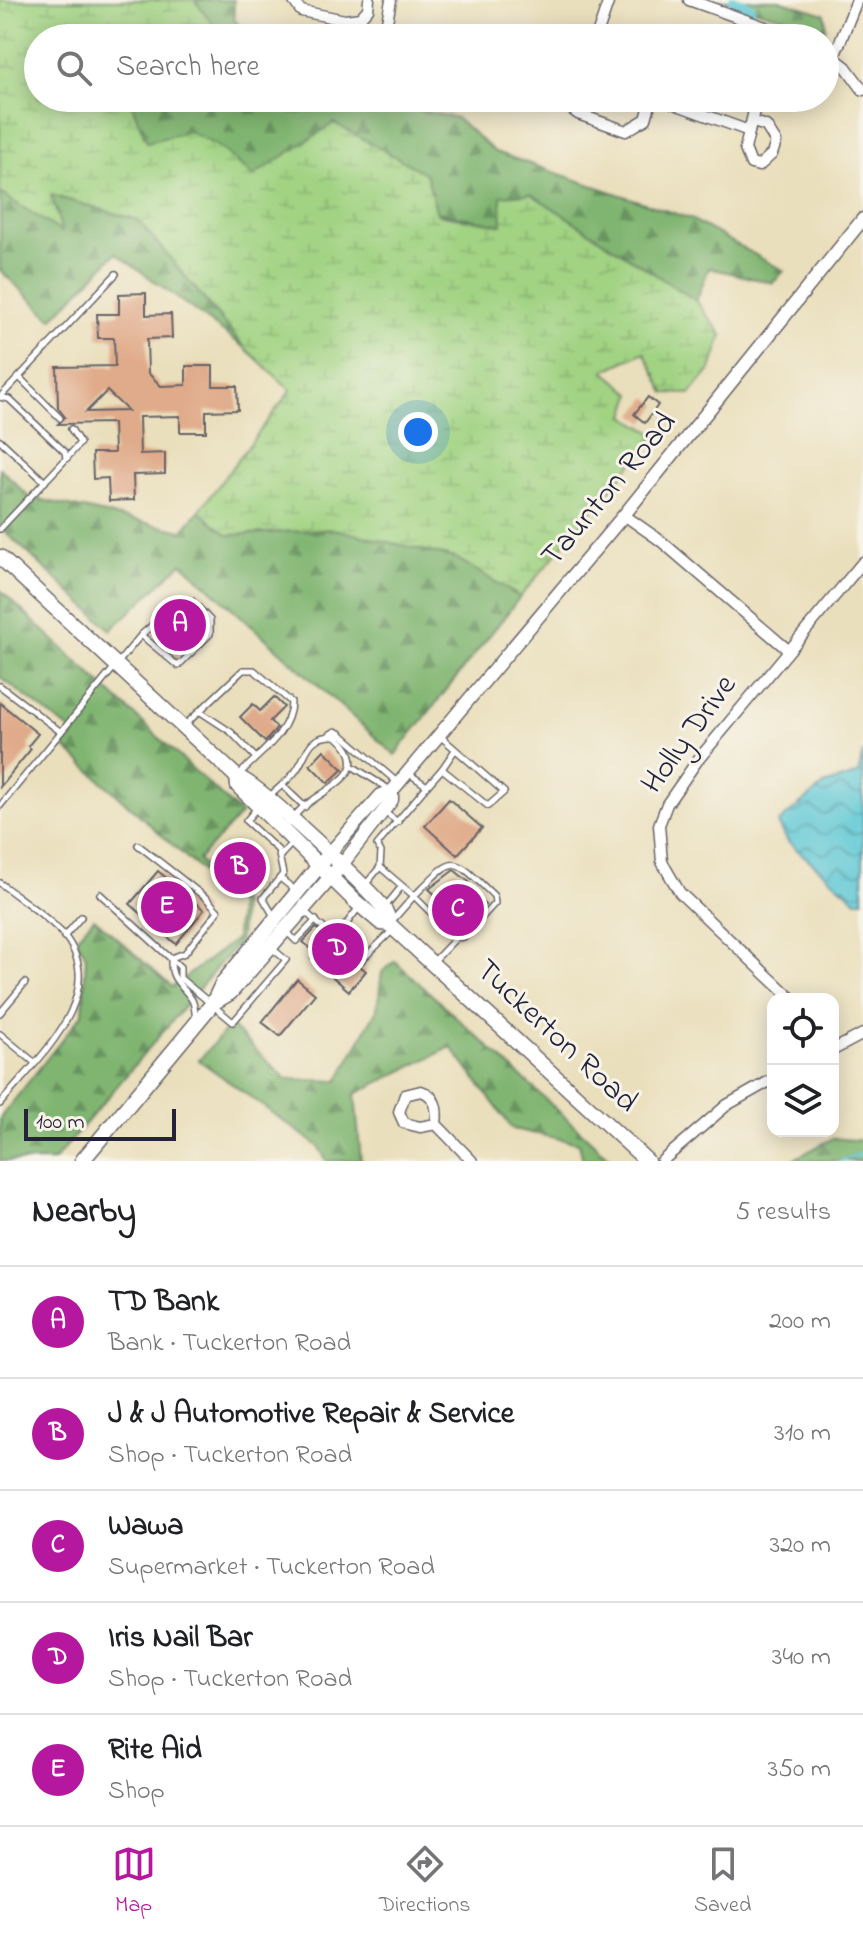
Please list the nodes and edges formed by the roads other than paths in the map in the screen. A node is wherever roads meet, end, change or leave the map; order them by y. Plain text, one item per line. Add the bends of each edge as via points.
1 (293, 0) edge
2 (369, 0) edge
3 (391, 0) edge
4 (609, 0) edge
5 (689, 0) edge
6 (857, 0) edge
7 (387, 24) edge
8 (601, 24) edge
9 (754, 24) edge
10 (839, 35) edge
11 (839, 62) edge
12 (863, 90) edge
13 (576, 112) edge
14 (648, 112) edge
15 (704, 112) edge
16 (754, 112) edge
17 (861, 227) edge
18 (116, 274) dead end
19 (19, 377) junction
20 (0, 397) edge
21 (60, 418) dead end
22 (71, 429) dead end
23 (0, 440) edge
24 (66, 459) junction
25 (45, 482) junction
26 (624, 515) junction
27 (0, 529) edge
28 (0, 557) edge
29 (863, 562) edge
30 (171, 607) dead end
31 (165, 614) dead end
32 (141, 635) junction
33 (788, 650) junction
34 (115, 666) junction
35 (0, 686) edge
36 (199, 711) junction
37 (182, 729) junction
38 (61, 732) junction
39 (439, 735) junction
40 (328, 736) junction
41 (455, 750) junction
42 (255, 757) junction
43 (352, 766) junction
44 (442, 769) junction
45 (237, 777) junction
46 (400, 782) junction
47 (282, 785) junction
48 (427, 786) junction
49 (264, 802) junction
50 (0, 806) edge
51 (305, 807) junction
52 (384, 812) junction
53 (291, 821) junction
54 (398, 822) junction
55 (364, 837) junction
56 (295, 840) junction
57 (138, 845) dead end
58 (377, 845) junction
59 (280, 856) junction
60 (324, 860) junction
61 (380, 867) junction
62 (336, 871) junction
63 (280, 878) junction
64 (0, 883) edge
65 (402, 886) junction
66 (363, 888) junction
67 (297, 892) junction
68 (100, 894) dead end
69 (414, 896) junction
70 (360, 906) junction
71 (384, 908) junction
72 (301, 909) junction
73 (81, 917) dead end
74 (316, 920) junction
75 (279, 924) junction
76 (391, 926) junction
77 (64, 937) junction
78 (336, 938) junction
79 (456, 938) junction
80 (269, 946) junction
81 (171, 958) junction
82 (433, 963) junction
83 (25, 983) dead end
84 (786, 993) edge
85 (213, 1003) junction
86 (0, 1013) edge
87 (197, 1023) junction
88 (0, 1034) edge
89 (863, 1034) edge
90 (839, 1044) edge
91 (34, 1062) junction
92 (767, 1082) edge
93 (0, 1104) edge
94 (436, 1124) dead end
95 (82, 1161) edge
96 (472, 1161) edge
97 (647, 1161) edge
98 (662, 1161) edge

1 - 2 street via 301,11 345,20 360,18
3 - 7 street
4 - 8 street
5 - 9 street
6 - 10 street
11 - 12 street
13 - 14 street via 626,131
15 - 16 street via 751,126
17 - 26 street, Taunton Road
18 - 19 lane
19 - 20 lane
19 - 21 lane
20 - 24 lane via 9,399 65,452
22 - 24 lane via 80,443
23 - 25 lane
24 - 25 lane
25 - 27 lane
26 - 33 street
26 - 39 street, Taunton Road
28 - 34 main road, Tuckerton Road
29 - 33 street, Holly Drive
30 - 32 lane via 190,600 212,625 209,635 178,666
31 - 32 lane
32 - 34 lane
33 - 84 street, Holly Drive via 680,783 662,814 659,837 662,862 680,893
34 - 37 main road, Tuckerton Road
34 - 38 lane
35 - 38 lane
36 - 37 lane
36 - 42 lane via 231,732
36 - 42 lane via 230,679 254,670 291,702 285,727
37 - 45 main road, Tuckerton Road
38 - 50 lane
39 - 41 lane
39 - 46 street, Taunton Road
40 - 43 lane via 344,743
40 - 46 lane via 340,733
40 - 47 lane via 304,749 296,771
41 - 44 lane
41 - 44 lane via 504,792 488,806
42 - 45 lane
43 - 46 lane
43 - 51 lane via 326,795
44 - 48 lane
45 - 49 main road, Tuckerton Road via 245,778
46 - 48 lane
46 - 52 street, Taunton Road
46 - 60 street, Taunton Road via 381,795
47 - 49 lane
47 - 51 lane
48 - 54 lane
49 - 53 main road, Tuckerton Road
49 - 56 main road, Tuckerton Road
49 - 59 lane via 246,821
51 - 53 lane
52 - 54 lane
52 - 55 street, Taunton Road
53 - 60 main road, Tuckerton Road
54 - 58 lane
55 - 58 lane
55 - 62 street, Taunton Road
56 - 59 lane
56 - 60 main road, Tuckerton Road
57 - 81 lane via 218,911 185,953
58 - 61 lane
59 - 63 lane
60 - 62 main road, Tuckerton Road
60 - 67 main road
61 - 65 lane
61 - 66 lane
62 - 66 main road, Tuckerton Road
62 - 70 main road, Tuckerton Road
62 - 72 main road
63 - 67 lane
63 - 75 lane via 263,898
64 - 77 lane
65 - 69 lane
65 - 71 lane
66 - 71 main road, Tuckerton Road
67 - 75 main road
68 - 81 lane
69 - 76 lane
69 - 79 lane
69 - 79 lane via 451,862 460,863 494,896 495,903 464,937
70 - 76 main road, Tuckerton Road
70 - 78 lane
71 - 76 main road, Tuckerton Road
72 - 74 lane
72 - 75 main road
73 - 77 lane
74 - 75 lane via 296,941
74 - 78 lane
75 - 80 main road
75 - 85 main road via 222,984
76 - 78 lane via 361,961
76 - 82 main road, Tuckerton Road
77 - 91 lane via 78,975 75,1004
79 - 82 lane
80 - 85 main road via 230,993
80 - 85 lane via 286,960 233,1022
81 - 85 lane via 180,967 180,978
81 - 87 lane via 170,972 193,1001
82 - 97 main road, Tuckerton Road
83 - 86 lane
85 - 87 main road
87 - 95 main road
88 - 91 lane
89 - 90 street
91 - 93 lane
92 - 98 street via 727,1105
94 - 96 street

